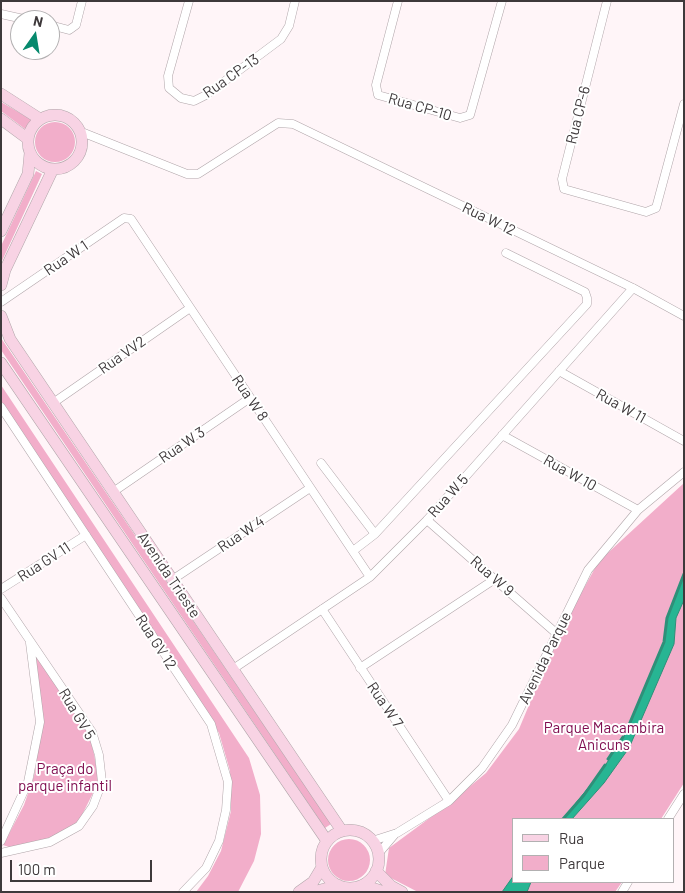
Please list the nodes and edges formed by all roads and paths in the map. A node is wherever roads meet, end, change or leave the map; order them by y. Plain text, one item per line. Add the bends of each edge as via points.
1 (82, 1) edge
2 (189, 1) edge
3 (295, 1) edge
4 (398, 1) edge
5 (502, 1) edge
6 (607, 1) edge
7 (60, 28) edge
8 (1, 94) edge
9 (684, 104) edge
10 (1, 119) edge
11 (40, 119) junction
12 (79, 131) junction
13 (28, 139) junction
14 (30, 153) junction
15 (53, 169) junction
16 (131, 219) joint
17 (1, 230) edge
18 (506, 253) dead end
19 (1, 285) edge
20 (633, 288) junction
21 (1, 302) edge
22 (190, 308) junction
23 (1, 316) edge
24 (684, 316) edge
25 (1, 364) edge
26 (559, 371) junction
27 (250, 398) junction
28 (53, 403) junction
29 (1, 407) edge
30 (502, 435) junction
31 (684, 442) edge
32 (321, 463) dead end
33 (684, 472) edge
34 (310, 488) junction
35 (113, 492) junction
36 (638, 510) junction
37 (427, 520) junction
38 (374, 534) junction
39 (86, 535) junction
40 (353, 551) junction
41 (370, 577) junction
42 (495, 579) junction
43 (172, 580) junction
44 (1, 589) edge
45 (1, 598) edge
46 (322, 610) junction
47 (556, 633) junction
48 (30, 642) junction
49 (360, 668) junction
50 (233, 670) junction
51 (684, 794) edge
52 (449, 801) junction
53 (669, 818) edge
54 (342, 831) junction
55 (396, 833) junction
56 (1, 841) edge
57 (327, 841) junction
58 (372, 841) junction
59 (1, 853) edge
60 (378, 854) junction
61 (322, 867) junction
62 (376, 871) junction
63 (338, 885) junction
64 (363, 885) junction
65 (183, 892) edge
66 (299, 892) edge
67 (314, 892) edge
68 (384, 892) edge
69 (402, 892) edge

1 - 7 street via 76,26 69,30
2 - 3 street, Rua CP-13 via 168,76 169,88 181,98 194,101 281,39 289,26
4 - 5 street, Rua CP-10 via 376,85 378,95 460,118 470,115
6 - 9 street, Rua CP-6 via 562,179 564,189 646,212 656,208
8 - 11 street
10 - 13 street
11 - 12 street via 58,115 74,123
11 - 13 street
12 - 15 street via 82,140 77,157 62,168
12 - 20 street, Rua W 12 via 187,174 198,174 278,123 293,124
13 - 14 street
14 - 15 street via 39,164
14 - 17 street via 28,174
15 - 19 street
16 - 21 street, Rua W 1 via 124,218
16 - 22 street, Rua W 8
18 - 38 street via 585,292 586,304
20 - 24 street, Rua W 12
20 - 26 street, Rua W 5
22 - 27 street, Rua W 8
22 - 28 street, Rua VV2
23 - 28 street, Avenida Trieste via 10,339
25 - 57 street, Avenida Trieste
26 - 30 street, Rua W 5
26 - 31 street, Rua W 11
27 - 34 street, Rua W 8
27 - 35 street, Rua W 3
28 - 35 street, Avenida Trieste
29 - 39 street, Rua GV 12
30 - 36 street, Rua W 10
30 - 37 street, Rua W 5
32 - 38 street
33 - 36 street, Avenida Parque
34 - 40 street, Rua W 8
34 - 43 street, Rua W 4
35 - 43 street, Avenida Trieste
36 - 47 street, Avenida Parque via 588,570
37 - 41 street, Rua W 5
37 - 42 street, Rua W 9
38 - 40 street
39 - 44 street, Rua GV 11
39 - 65 street, Rua GV 12 via 210,724 228,782 219,841 206,868
40 - 41 street, Rua W 8
41 - 46 street, Rua W 5
42 - 47 street, Rua W 9
42 - 49 street
43 - 50 street, Avenida Trieste
45 - 48 street, Rua GV 5
46 - 49 street, Rua W 7
46 - 50 street, Rua W 5
47 - 52 street, Avenida Parque via 512,725 482,768
48 - 56 street, Rua GV 5 via 40,722 28,782
48 - 59 street, Rua GV 5 via 92,732 102,782 93,806 80,826 50,842
49 - 52 street, Rua W 7
50 - 54 street, Avenida Trieste
51 - 53 street
52 - 55 street, Avenida Parque
54 - 57 street
54 - 58 street via 359,832
55 - 58 street, Avenida Parque
55 - 60 street, Avenida Parque
57 - 61 street via 321,853
58 - 60 street
60 - 62 street
61 - 63 street via 328,878
61 - 66 street via 313,882
62 - 64 street
62 - 69 street
63 - 64 street via 350,888
63 - 67 street
64 - 68 street

